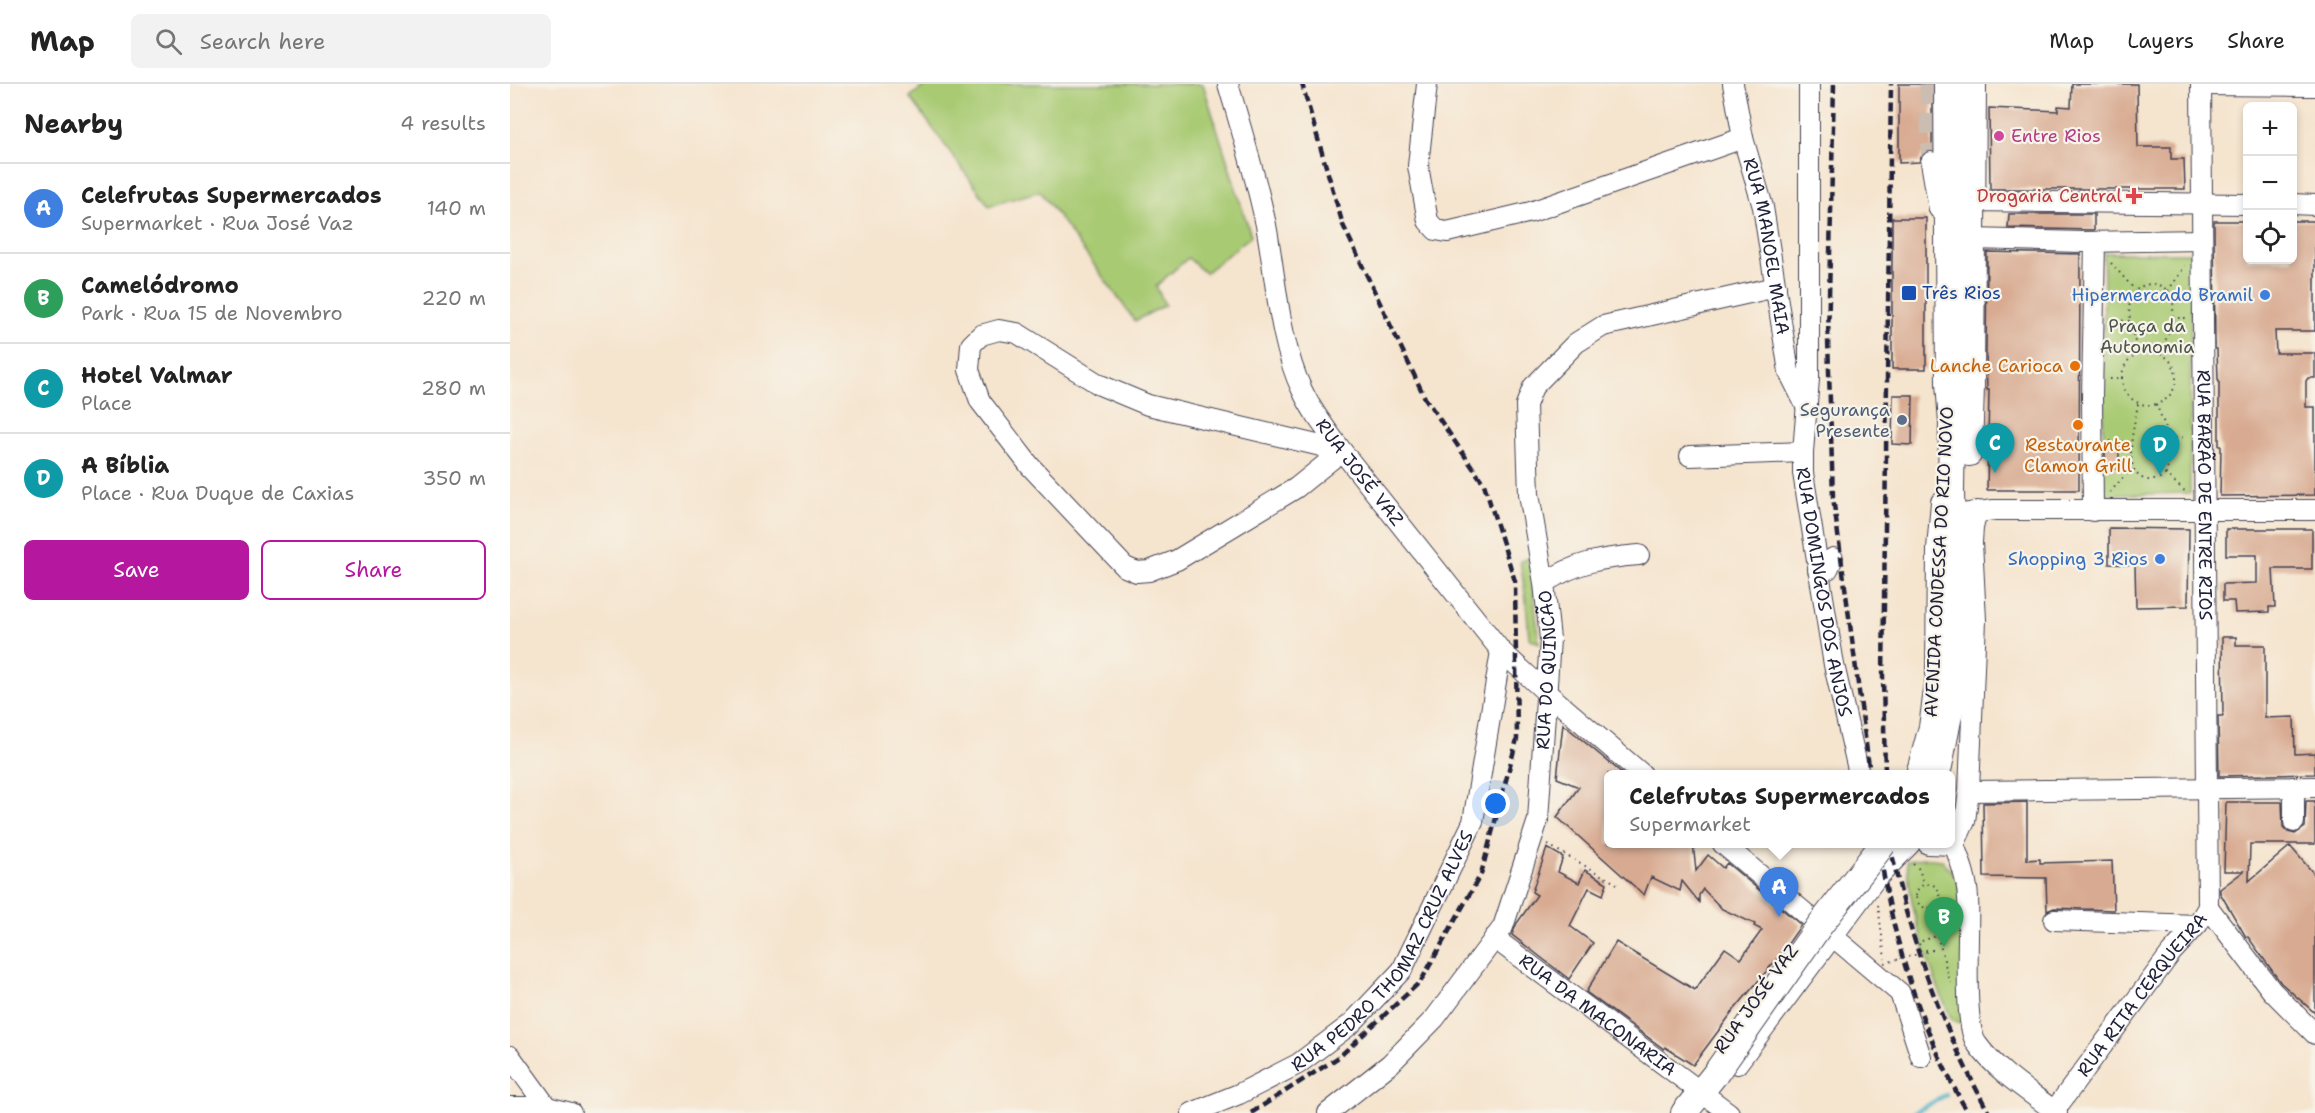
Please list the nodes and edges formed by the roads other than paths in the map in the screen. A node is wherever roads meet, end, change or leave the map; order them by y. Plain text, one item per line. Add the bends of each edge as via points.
1 (1228, 84) edge
2 (1427, 84) edge
3 (1733, 84) edge
4 (1809, 84) edge
5 (1947, 84) edge
6 (1972, 84) edge
7 (2201, 85) edge
8 (2315, 86) edge
9 (1743, 138) junction
10 (1931, 162) tunnel mouth
11 (1960, 201) junction
12 (2201, 204) junction
13 (2243, 204) edge
14 (2297, 204) edge
15 (2315, 204) edge
16 (1972, 239) junction
17 (2202, 240) junction
18 (2095, 242) junction
19 (1949, 262) junction
20 (1776, 287) junction
21 (1949, 383) junction
22 (1807, 408) junction
23 (1342, 451) junction
24 (1803, 452) junction
25 (1690, 456) dead end
26 (2198, 504) junction
27 (2315, 510) edge
28 (2093, 512) junction
29 (1964, 520) junction
30 (1640, 555) dead end
31 (1544, 583) junction
32 (1501, 651) junction
33 (1547, 693) junction
34 (1637, 770) edge
35 (1858, 770) edge
36 (1917, 770) edge
37 (1936, 770) edge
38 (2294, 787) junction
39 (2315, 787) edge
40 (2206, 788) junction
41 (1969, 791) junction
42 (2294, 822) dead end
43 (1955, 843) edge
44 (1955, 847) edge
45 (1729, 848) edge
46 (1864, 848) edge
47 (1879, 848) edge
48 (1910, 853) edge
49 (2208, 907) junction
50 (1813, 920) junction
51 (2054, 920) dead end
52 (2197, 925) junction
53 (1834, 937) junction
54 (1494, 938) junction
55 (2315, 1034) edge
56 (510, 1056) edge
57 (1921, 1057) dead end
58 (1701, 1093) junction
59 (510, 1107) edge
60 (547, 1107) junction
61 (2056, 1112) edge
62 (571, 1113) edge
63 (1192, 1113) edge
64 (1328, 1113) edge
65 (1684, 1113) edge
66 (1729, 1113) edge

1 - 23 street, RUA JOSÉ VAZ via 1251,161 1288,352 1302,390
2 - 9 street via 1418,166 1428,221 1436,230 1447,232 1531,213
3 - 9 street, RUA MANOEL MAIA
4 - 22 street, RUA DOMINGOS DOS ANJOS
5 - 11 main road, AVENIDA CONDESSA DO RIO NOVO
6 - 11 main road, AVENIDA CONDESSA DO RIO NOVO
7 - 8 street
7 - 12 street, RUA BARÃO DE ENTRE RIOS
9 - 20 street, RUA MANOEL MAIA via 1763,207
10 - 19 street
11 - 12 street
11 - 16 main road, AVENIDA CONDESSA DO RIO NOVO
11 - 19 main road, AVENIDA CONDESSA DO RIO NOVO
12 - 13 street
12 - 17 street, RUA BARÃO DE ENTRE RIOS
14 - 15 street
16 - 18 street
16 - 19 street
16 - 29 main road, AVENIDA CONDESSA DO RIO NOVO
17 - 18 street
17 - 26 street, RUA BARÃO DE ENTRE RIOS
18 - 28 street
19 - 21 main road, AVENIDA CONDESSA DO RIO NOVO
20 - 22 street, RUA MANOEL MAIA via 1789,372
20 - 31 street, RUA DO QUINCÃO via 1604,326 1576,343 1533,387 1526,405 1529,494
21 - 29 main road, AVENIDA CONDESSA DO RIO NOVO
21 - 36 street, AVENIDA CONDESSA DO RIO NOVO via 1937,549 1936,676 1929,727
22 - 24 street, RUA DOMINGOS DOS ANJOS
23 - 23 street via 1149,405 1100,385 1017,333 999,330 981,335 971,345 969,370 980,401 1030,466 1125,567 1137,572 1178,560 1296,488
23 - 32 street, RUA JOSÉ VAZ
24 - 25 street
24 - 35 street, RUA DOMINGOS DOS ANJOS via 1803,473 1826,564 1834,665
26 - 27 street
26 - 28 street
26 - 40 street, RUA BARÃO DE ENTRE RIOS
28 - 29 street
29 - 37 main road via 1953,561 1954,684
29 - 41 street, AVENIDA CONDESSA DO RIO NOVO via 1972,535 1976,620
30 - 31 street via 1580,564
31 - 33 street, RUA DO QUINCÃO via 1550,639
32 - 33 street, RUA JOSÉ VAZ
32 - 63 street, RUA PEDRO THOMAZ CRUZ ALVES via 1473,822 1402,970 1351,1024 1298,1064
33 - 34 street, RUA JOSÉ VAZ
33 - 54 street, RUA DO QUINCÃO via 1538,819 1503,927
38 - 39 street
38 - 40 street
38 - 42 street
40 - 41 street
40 - 49 street, RUA BARÃO DE ENTRE RIOS
41 - 43 street, AVENIDA CONDESSA DO RIO NOVO via 1965,821
44 - 61 street via 1966,874 1968,1017 1975,1043 2000,1069
45 - 50 street
46 - 50 street via 1854,867
47 - 58 main road, bridge
48 - 53 street via 1874,882
49 - 52 street, RUA RITA CERQUEIRA
49 - 55 street via 2272,991
50 - 53 street
50 - 58 street, RUA JOSÉ VAZ
51 - 52 street
52 - 61 street, RUA RITA CERQUEIRA via 2171,953
53 - 57 street via 1900,993
53 - 58 street
54 - 58 street, RUA DA MACONARIA
54 - 64 street, RUA DO QUINCÃO via 1435,1018 1390,1064
56 - 60 street
58 - 65 main road
58 - 66 street, RUA DA MACONARIA
59 - 60 street
60 - 62 street

